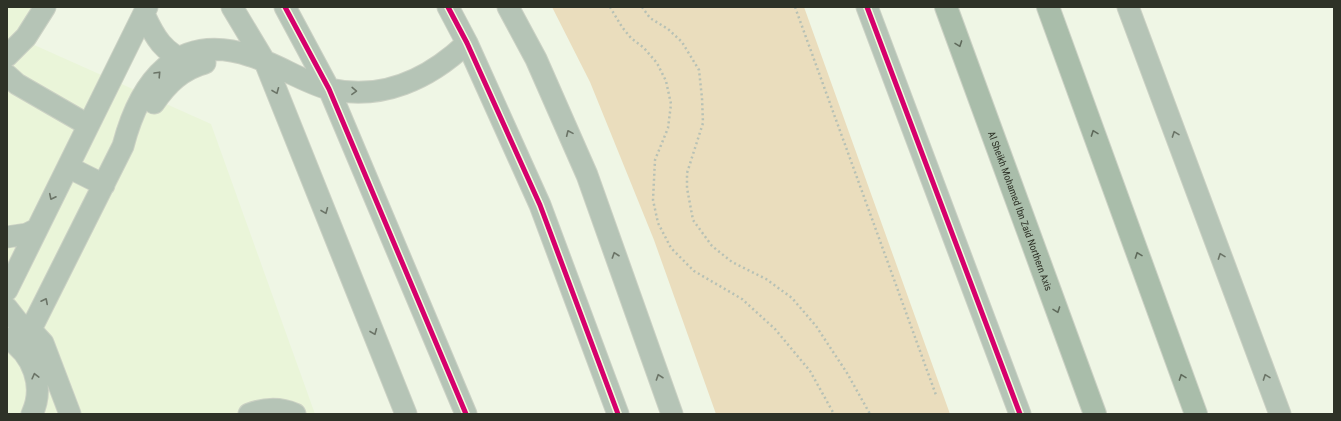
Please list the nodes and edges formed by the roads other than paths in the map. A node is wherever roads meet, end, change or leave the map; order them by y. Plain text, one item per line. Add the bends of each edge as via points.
1 (45, 7) edge
2 (232, 7) edge
3 (285, 7) edge
4 (448, 7) edge
5 (508, 7) edge
6 (867, 7) edge
7 (946, 7) edge
8 (1048, 7) edge
9 (1128, 7) edge
10 (150, 14) edge
11 (467, 43) junction
12 (7, 56) edge
13 (187, 62) junction
14 (265, 62) junction
15 (7, 75) edge
16 (328, 88) junction
17 (88, 125) junction
18 (68, 167) junction
19 (104, 185) junction
20 (37, 228) junction
21 (7, 237) edge
22 (7, 290) edge
23 (7, 308) edge
24 (30, 330) junction
25 (14, 343) edge
26 (32, 414) edge
27 (70, 414) edge
28 (249, 414) edge
29 (294, 414) edge
30 (406, 414) edge
31 (466, 414) edge
32 (618, 414) edge
33 (672, 414) edge
34 (1020, 414) edge
35 (1096, 414) edge
36 (1196, 414) edge
37 (1280, 414) edge

1 - 12 street via 26,37
2 - 14 street
3 - 16 street
4 - 11 street
33 -> 5 street via 587,174 536,59
6 - 34 street
7 -> 35 highway, Al Sheikh Mohamed Ibn Zaid Northern Axis
36 -> 8 highway
37 -> 9 street
10 - 13 street via 158,42
10 - 17 street
16 -> 11 street via 354,92 404,84 427,74
11 - 32 street via 540,205
13 - 14 street
19 -> 13 street via 123,146 166,86 184,71
14 - 16 street
14 -> 30 street
15 - 17 street via 16,84
16 - 31 street
17 - 18 street
18 - 19 street
18 -> 20 street
24 -> 19 street
20 - 21 street via 27,234
20 - 22 street
23 - 24 street via 18,322
24 - 25 street
24 - 27 street via 43,343
26 -> 25 street via 37,395 34,370
28 - 29 street via 272,408 287,410

